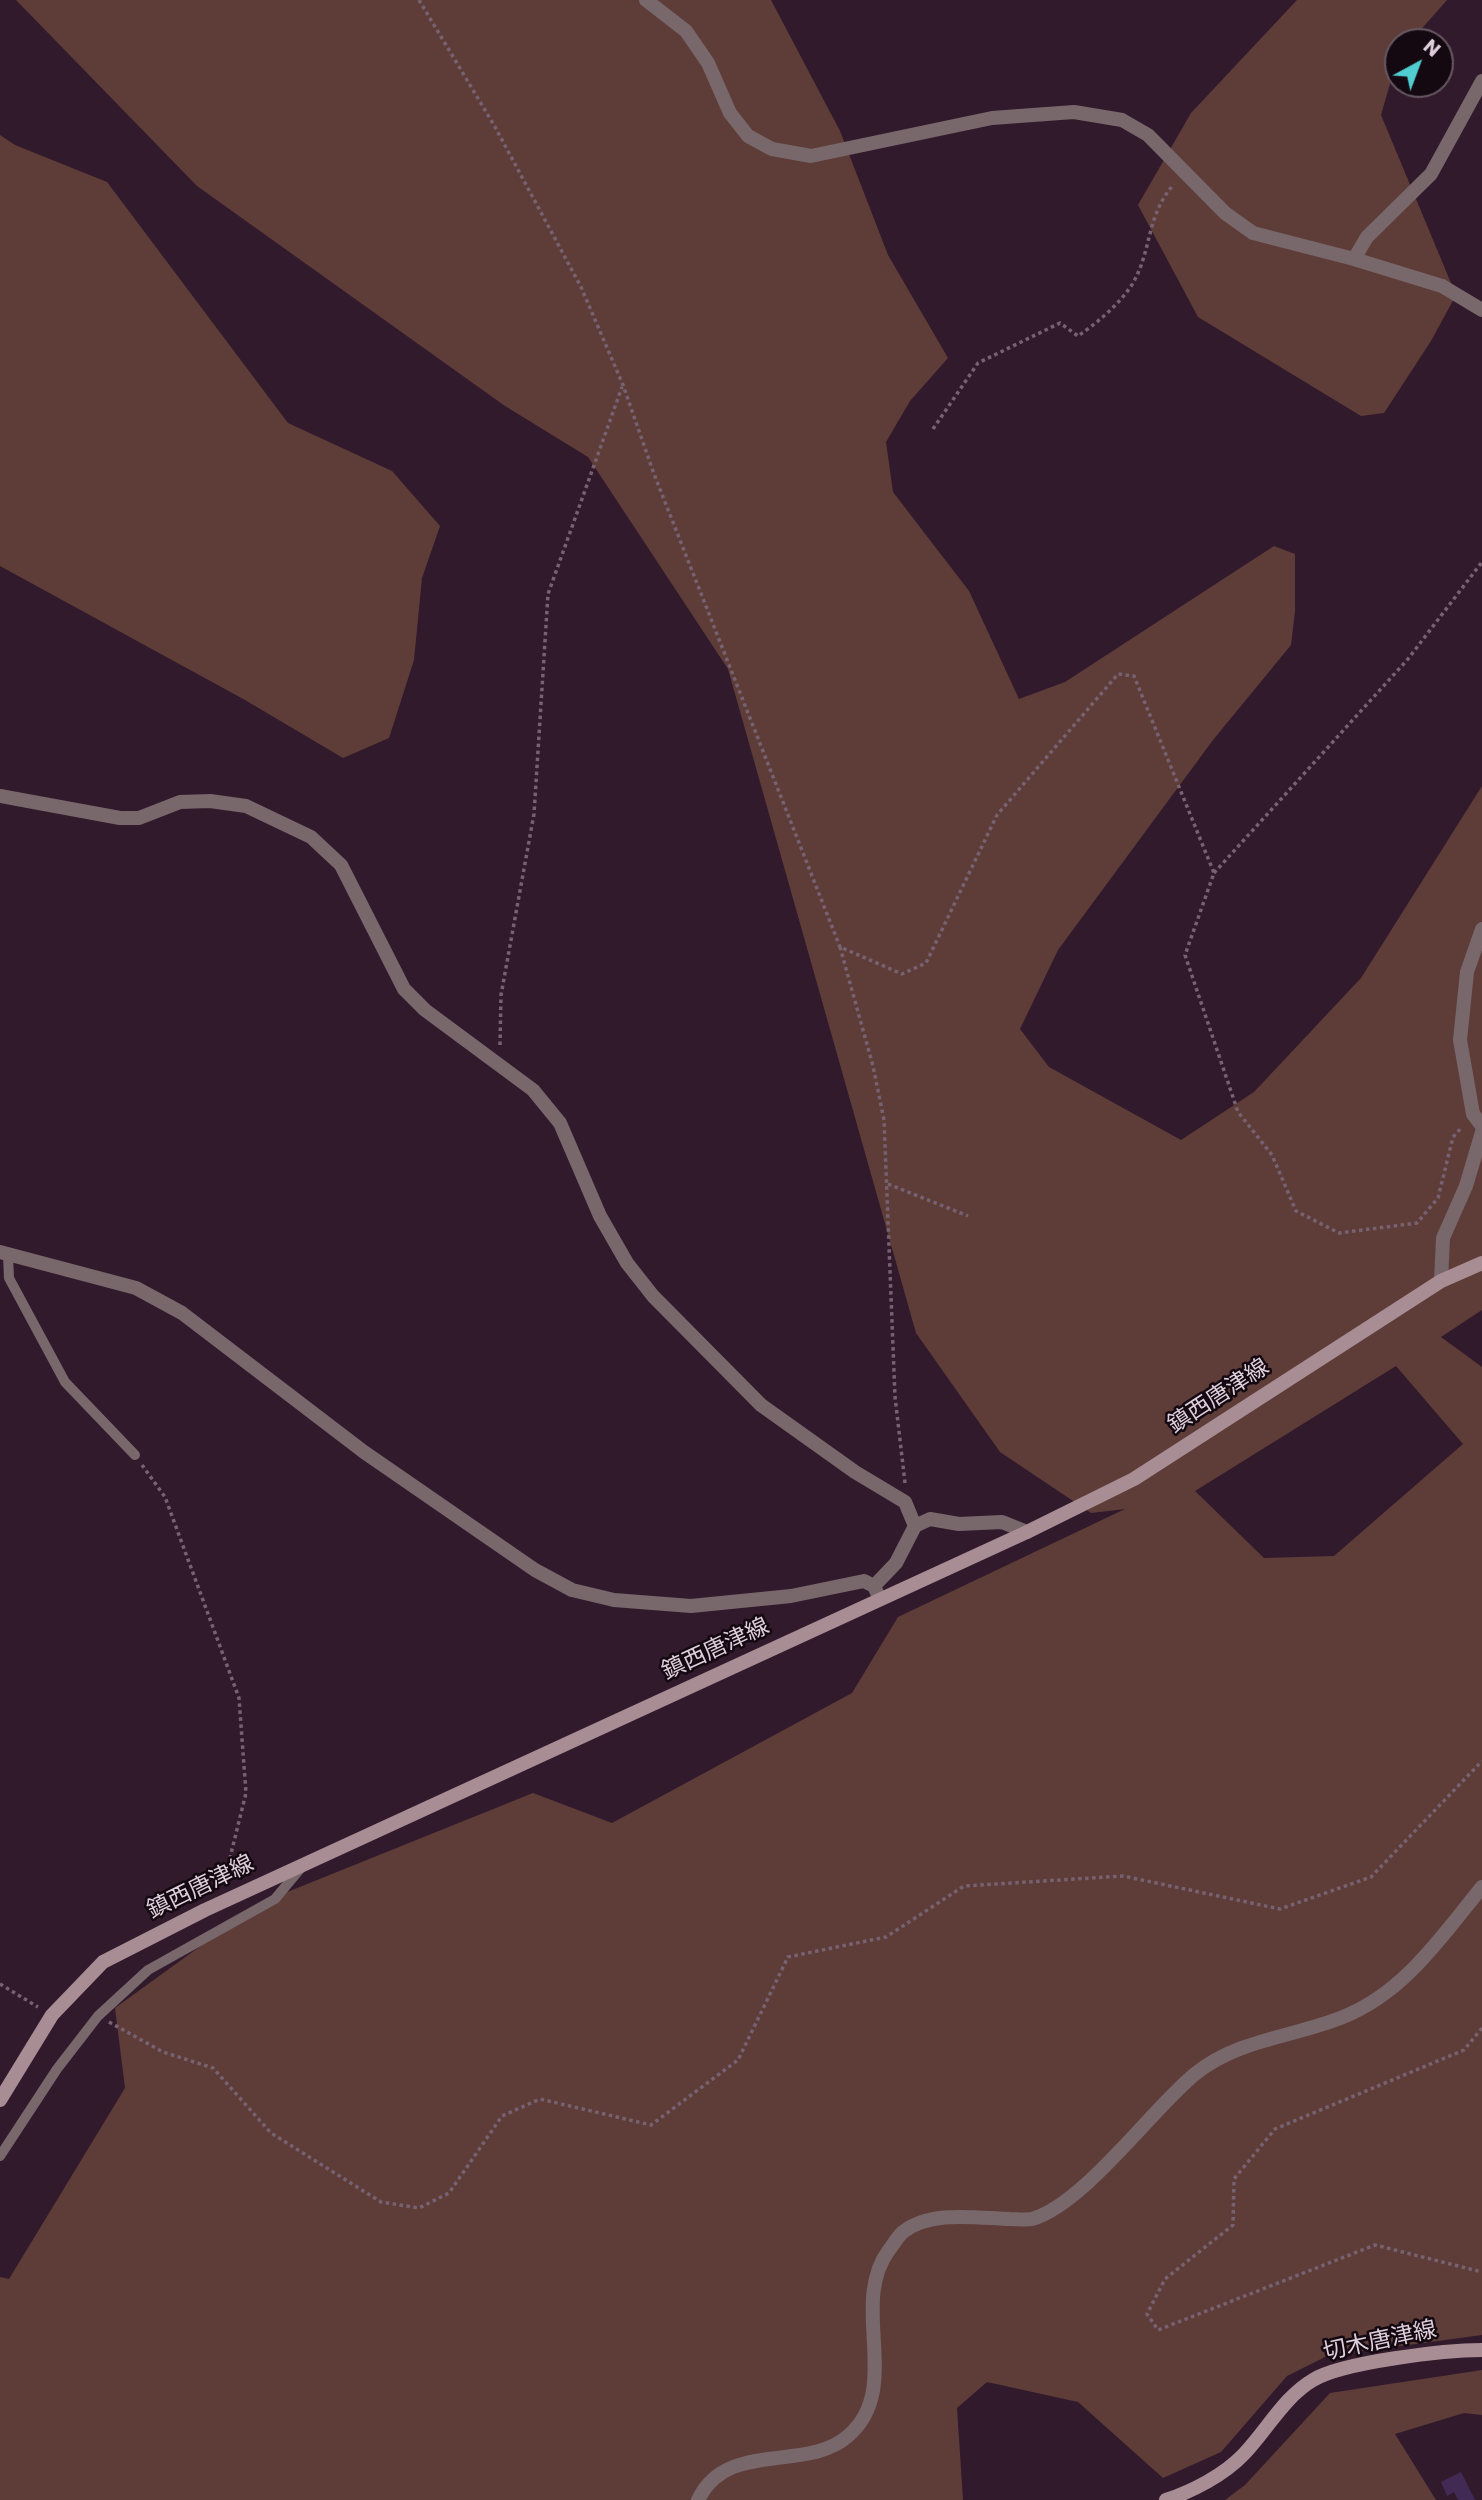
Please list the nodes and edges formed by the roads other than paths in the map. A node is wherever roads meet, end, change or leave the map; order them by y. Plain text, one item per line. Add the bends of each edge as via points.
1 (646, 0) edge
2 (1482, 81) edge
3 (1354, 258) junction
4 (1482, 310) edge
5 (0, 796) edge
6 (1482, 929) edge
7 (1477, 1120) edge
8 (1482, 1132) edge
9 (4, 1254) edge
10 (1482, 1263) edge
11 (1441, 1280) junction
12 (135, 1455) road end
13 (915, 1526) junction
14 (1027, 1532) junction
15 (877, 1593) junction
16 (305, 1864) junction
17 (1482, 1887) edge
18 (0, 2100) edge
19 (0, 2156) edge
20 (1482, 2350) edge
21 (698, 2500) edge
22 (1166, 2500) edge

1 - 3 street via 685,31 708,63 730,113 748,136 772,149 811,156 992,118 1074,112 1122,120 1148,135 1225,213 1253,233
2 - 3 street via 1431,174 1367,237
3 - 4 street via 1442,286
5 - 13 street via 120,818 139,818 180,802 210,800 246,806 311,837 341,865 404,989 425,1010 533,1090 560,1123 600,1216 653,1296 761,1405 905,1502
6 - 7 street via 1467,972 1460,1040
8 - 11 street via 1466,1186 1443,1238
9 - 12 lane via 9,1278 65,1382
9 - 15 street via 136,1288 182,1313 364,1452 535,1570 572,1590 614,1600 691,1606 791,1596 864,1581
10 - 11 main road, 鎮西唐津線
11 - 14 main road, 鎮西唐津線 via 1134,1479
13 - 14 street via 930,1519 959,1524 1002,1522
13 - 15 street
14 - 15 main road, 鎮西唐津線
15 - 16 main road, 鎮西唐津線
16 - 18 main road, 鎮西唐津線 via 103,1962 52,2015
16 - 19 lane via 275,1899 148,1970 98,2017 57,2069
17 - 21 street via 1414,1969 1383,1996 1344,2017 1224,2053 1194,2074 1071,2197 1031,2219 936,2217 902,2232 879,2264 871,2310 876,2385 864,2417 848,2437 819,2452 762,2457 722,2473
20 - 22 main road, 切木唐津線 via 1447,2350 1314,2379 1291,2397 1243,2455 1221,2473

